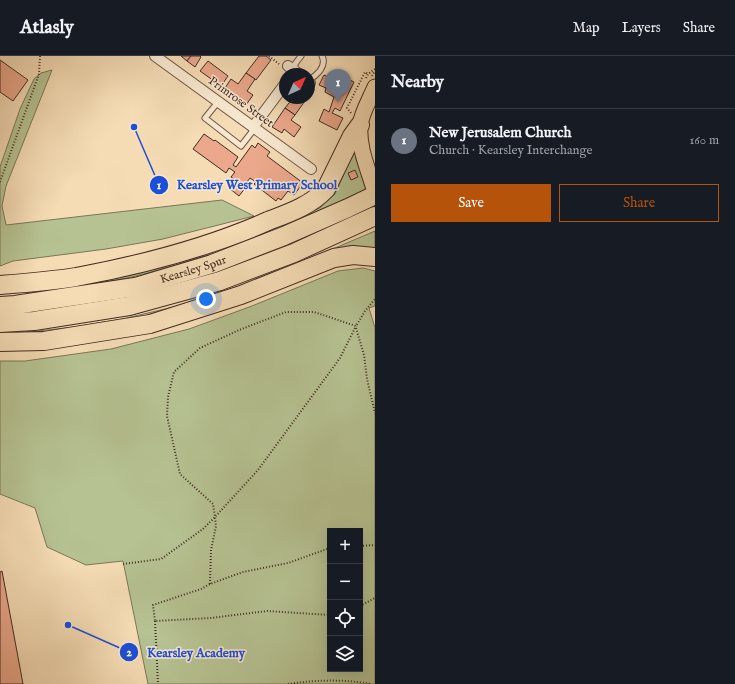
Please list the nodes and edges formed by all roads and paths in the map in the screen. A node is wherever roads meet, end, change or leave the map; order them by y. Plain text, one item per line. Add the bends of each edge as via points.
1 (40, 56) edge
2 (155, 56) edge
3 (300, 56) edge
4 (322, 56) edge
5 (294, 68) edge
6 (315, 76) edge
7 (374, 92) edge
8 (279, 93) edge
9 (218, 102) junction
10 (360, 125) junction
11 (254, 128) junction
12 (311, 170) dead end
13 (0, 182) edge
14 (375, 191) edge
15 (375, 216) edge
16 (375, 257) edge
17 (0, 286) edge
18 (375, 299) edge
19 (0, 306) edge
20 (0, 323) edge
21 (356, 326) junction
22 (0, 342) edge
23 (375, 413) edge
24 (215, 517) junction
25 (375, 545) edge
26 (363, 546) edge
27 (327, 549) edge
28 (123, 564) dead end
29 (210, 584) junction
30 (375, 598) edge
31 (363, 604) edge
32 (327, 615) edge
33 (155, 621) junction
34 (158, 684) edge
35 (288, 684) edge
36 (371, 684) edge

1 - 13 path via 39,74
2 - 9 street, Primrose Street
3 - 5 lane
4 - 6 lane via 323,64
7 - 10 main road
8 - 11 street
9 - 11 street, Primrose Street
9 - 11 lane via 205,118 241,146
10 - 14 main road via 360,141
10 - 17 highway via 326,189 306,206 250,229 166,257 74,277
11 - 12 street, Primrose Street
14 - 19 highway, Kearsley Spur via 348,208 212,264 120,289
15 - 20 highway, Kearsley Spur via 294,253 220,281 129,306 34,321
16 - 22 highway via 353,255 334,258 241,295 150,324 44,341
18 - 21 path
21 - 23 path
21 - 24 path via 336,364 258,470
21 - 24 path via 314,312 286,312 200,348 174,372 168,396 167,416 180,474 213,504
24 - 28 path via 161,559
24 - 29 path
25 - 26 path
27 - 29 path via 288,562 243,572
29 - 33 path via 154,605
30 - 31 path
32 - 33 path via 267,611
33 - 34 path
35 - 36 path via 329,680

